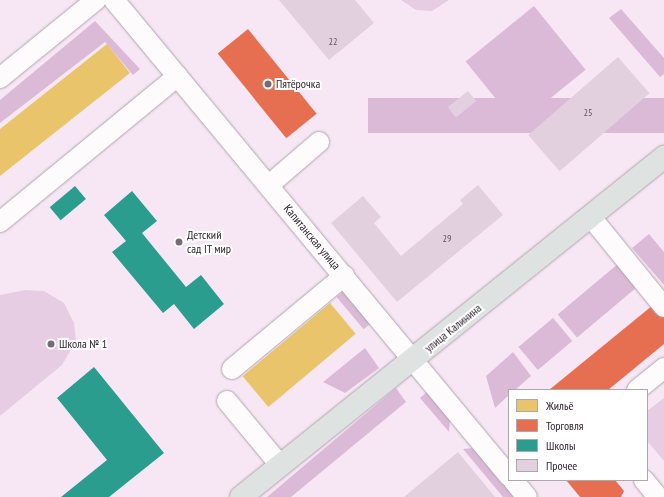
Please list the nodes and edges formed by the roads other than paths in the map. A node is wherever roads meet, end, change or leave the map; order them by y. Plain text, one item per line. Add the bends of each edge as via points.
1 (96, 0) edge
2 (114, 0) edge
3 (178, 76) junction
4 (0, 78) edge
5 (319, 142) dead end
6 (664, 157) edge
7 (269, 185) junction
8 (590, 216) junction
9 (0, 222) edge
10 (344, 276) junction
11 (664, 307) edge
12 (413, 360) junction
13 (664, 368) edge
14 (232, 369) dead end
15 (638, 389) edge
16 (227, 400) dead end
17 (280, 465) junction
18 (508, 475) edge
19 (514, 481) edge
20 (645, 481) edge
21 (241, 497) edge
22 (527, 497) edge
23 (658, 497) edge

1 - 4 street
2 - 3 street, Капитанская улица
3 - 7 street, Капитанская улица
3 - 9 street
5 - 7 street
6 - 8 main road, улица Калинина
7 - 10 street, Капитанская улица
8 - 11 street
8 - 12 main road, улица Калинина
10 - 12 street, Капитанская улица
10 - 14 street
12 - 17 main road, улица Калинина
12 - 18 street, Капитанская улица
13 - 15 street
16 - 17 street
17 - 21 main road, улица Калинина
19 - 22 street
20 - 23 street

